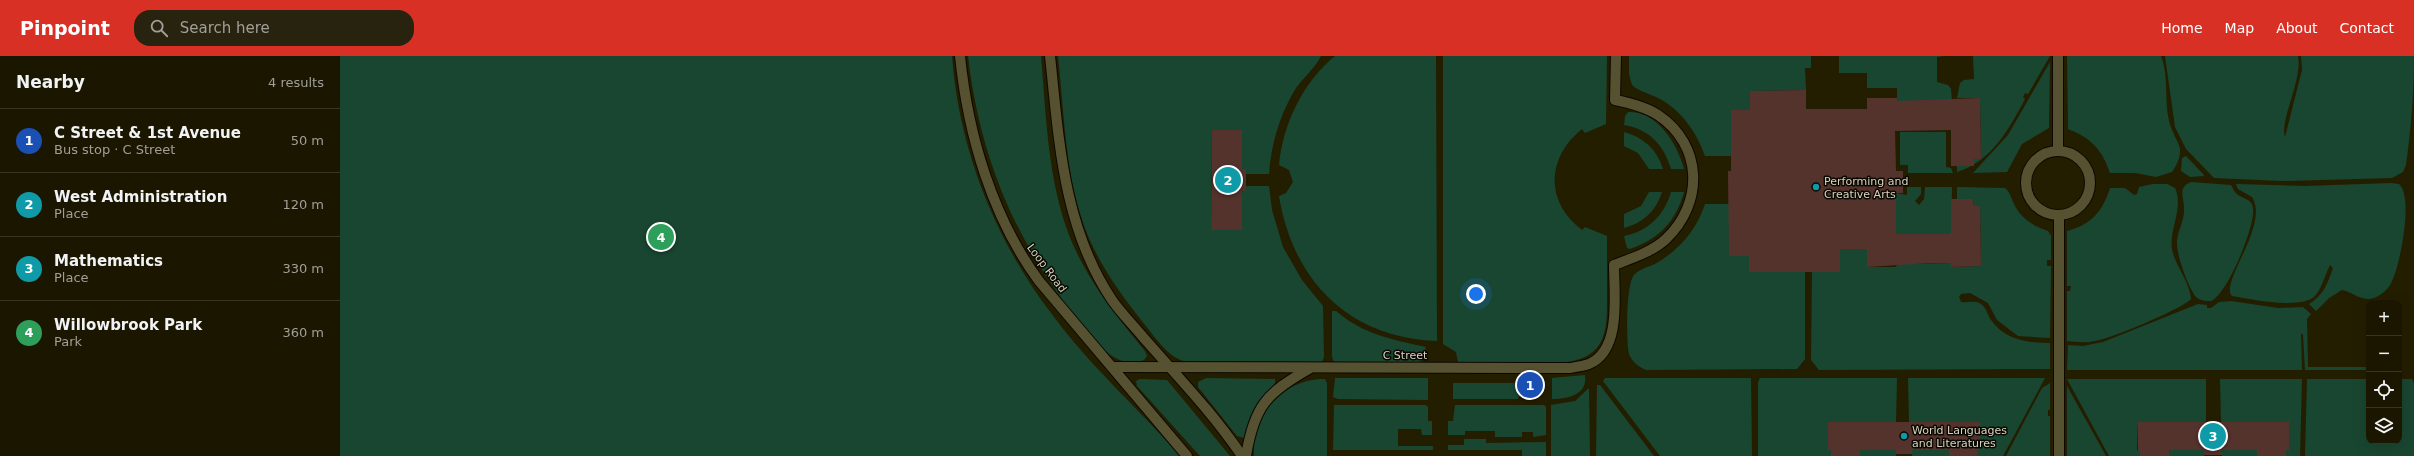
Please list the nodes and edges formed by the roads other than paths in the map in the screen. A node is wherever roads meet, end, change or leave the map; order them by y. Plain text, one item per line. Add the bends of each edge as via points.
1 (960, 56) edge
2 (1050, 56) edge
3 (1616, 56) edge
4 (2058, 56) edge
5 (2058, 151) junction
6 (2058, 216) junction
7 (1169, 366) junction
8 (1112, 367) junction
9 (1311, 368) junction
10 (1187, 456) edge
11 (1242, 456) edge
12 (1246, 456) edge
13 (2059, 456) edge

1 - 8 street, Loop Road via 974,138 986,176 1020,254
2 - 7 street via 1062,162 1077,233 1112,301
3 - 9 street, C Street via 1615,100 1658,114 1674,128 1684,142 1693,173 1693,191 1681,222 1665,239 1644,253 1614,265 1613,334 1609,345 1600,356 1589,364 1570,368
4 - 5 street
5 - 6 street via 2070,153 2086,167 2090,189 2086,199 2070,213
5 - 6 street via 2039,157 2031,164 2025,184 2032,203 2040,210
6 - 13 street
7 - 8 street, C Street
7 - 9 street, C Street
7 - 11 street
8 - 10 street, Loop Road
9 - 12 street via 1278,387 1266,400 1255,416

